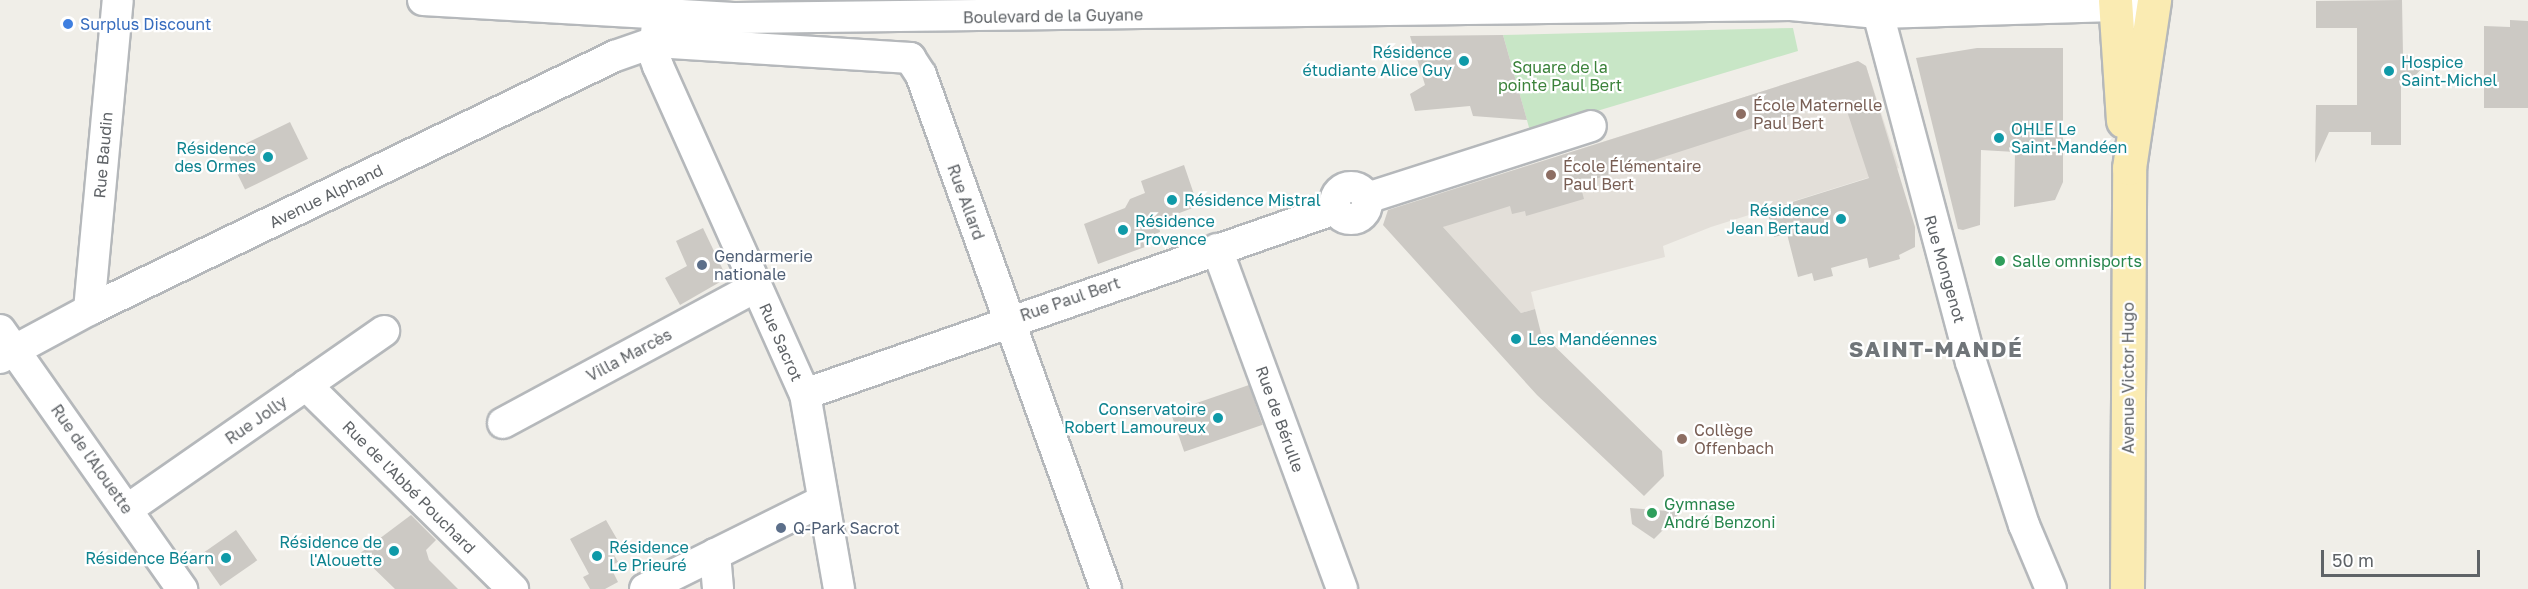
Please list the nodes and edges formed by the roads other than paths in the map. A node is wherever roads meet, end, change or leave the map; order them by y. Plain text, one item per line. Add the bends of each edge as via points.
1 (118, 0) edge
2 (423, 0) edge
3 (2115, 3) edge
4 (2154, 3) edge
5 (1878, 13) junction
6 (658, 19) edge
7 (1591, 126) dead end
8 (2129, 168) junction
9 (1217, 249) junction
10 (756, 287) junction
11 (89, 309) junction
12 (1008, 321) junction
13 (384, 332) dead end
14 (5, 346) edge
15 (306, 385) junction
16 (805, 394) junction
17 (503, 423) dead end
18 (822, 501) junction
19 (128, 509) junction
20 (715, 554) junction
21 (182, 589) edge
22 (513, 589) edge
23 (645, 589) edge
24 (718, 589) edge
25 (839, 589) edge
26 (1106, 589) edge
27 (1342, 589) edge
28 (2051, 589) edge
29 (2127, 589) edge

1 - 11 street, Rue Baudin
2 - 6 street, Boulevard de la Guyane
3 - 4 street, Boulevard de la Guyane via 2141,15
3 - 5 street, Boulevard de la Guyane
3 - 8 main road
4 - 8 main road
5 - 6 street, Boulevard de la Guyane via 1791,5
5 - 28 street, Rue Mongenot via 1971,362 2009,482
6 - 10 street, Rue Sacrot via 658,66
6 - 11 street, Avenue Alphand via 615,56
6 - 12 street, Rue Allard via 910,58 921,75
7 - 9 street, Rue Paul Bert via 1367,198 1365,212 1353,220 1335,209
8 - 29 main road, Avenue Victor Hugo
9 - 12 street, Rue Paul Bert
9 - 27 street, Rue de Bérulle
10 - 16 street, Rue Sacrot
10 - 17 street, Villa Marcès
11 - 14 street, Avenue Alphand
12 - 16 street, Rue Paul Bert
12 - 26 street, Rue Allard
13 - 15 street, Rue Jolly
14 - 19 street, Rue de l'Alouette
15 - 19 street, Rue Jolly
15 - 22 street, Rue de l'Abbé Pouchard
16 - 18 street, Rue Sacrot
18 - 20 street
18 - 25 street, Rue Sacrot
19 - 21 street, Rue de l'Alouette
20 - 23 street
20 - 24 street

